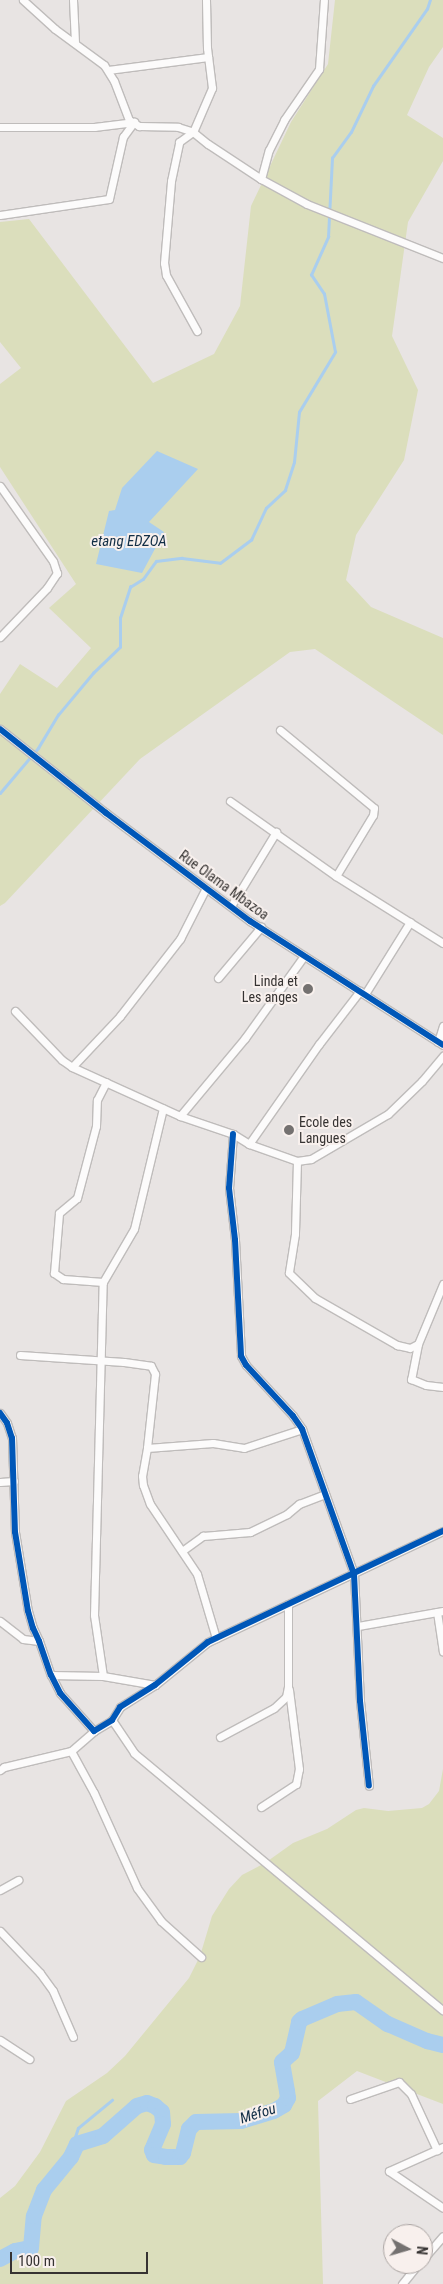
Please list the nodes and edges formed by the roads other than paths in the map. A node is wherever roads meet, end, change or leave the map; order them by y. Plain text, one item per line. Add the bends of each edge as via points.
1 (23, 0) edge
2 (73, 0) edge
3 (206, 0) edge
4 (324, 0) edge
5 (75, 43) junction
6 (208, 57) junction
7 (108, 70) junction
8 (134, 122) junction
9 (0, 127) edge
10 (193, 132) junction
11 (261, 179) junction
12 (0, 214) edge
13 (443, 258) edge
14 (197, 331) dead end
15 (0, 486) edge
16 (0, 637) edge
17 (0, 729) edge
18 (280, 730) dead end
19 (230, 801) dead end
20 (276, 832) junction
21 (336, 876) junction
22 (206, 888) junction
23 (231, 906) junction
24 (410, 922) junction
25 (261, 928) junction
26 (443, 943) edge
27 (304, 956) junction
28 (218, 978) dead end
29 (362, 992) junction
30 (14, 1010) dead end
31 (443, 1026) edge
32 (440, 1044) edge
33 (443, 1056) edge
34 (72, 1067) junction
35 (106, 1082) junction
36 (163, 1108) junction
37 (180, 1116) junction
38 (233, 1134) junction
39 (249, 1144) junction
40 (297, 1161) junction
41 (103, 1282) junction
42 (443, 1284) edge
43 (418, 1344) junction
44 (20, 1355) dead end
45 (102, 1361) junction
46 (443, 1387) edge
47 (0, 1413) edge
48 (302, 1429) junction
49 (147, 1448) junction
50 (14, 1481) junction
51 (0, 1482) edge
52 (325, 1494) junction
53 (443, 1531) edge
54 (182, 1551) junction
55 (354, 1574) junction
56 (288, 1604) junction
57 (440, 1612) edge
58 (0, 1621) edge
59 (358, 1626) junction
60 (216, 1638) junction
61 (40, 1641) junction
62 (443, 1652) edge
63 (51, 1675) junction
64 (103, 1676) junction
65 (156, 1684) junction
66 (288, 1687) junction
67 (112, 1720) junction
68 (94, 1731) junction
69 (220, 1737) dead end
70 (71, 1751) junction
71 (0, 1770) edge
72 (369, 1786) dead end
73 (261, 1808) dead end
74 (18, 1880) dead end
75 (0, 1890) edge
76 (0, 1931) edge
77 (201, 1957) dead end
78 (443, 2010) edge
79 (73, 2037) dead end
80 (0, 2040) edge
81 (29, 2059) dead end
82 (350, 2099) dead end
83 (440, 2148) edge
84 (443, 2208) edge
85 (443, 2236) edge
86 (433, 2247) edge
87 (410, 2274) edge
88 (402, 2284) edge

1 - 5 street
2 - 5 street
3 - 6 street
4 - 11 street via 319,68 284,120 269,150
5 - 7 street
6 - 7 street
6 - 10 street via 212,88
7 - 8 street via 129,120
8 - 9 street via 94,126
8 - 10 street via 139,126 178,127
8 - 12 street via 122,137 110,199
10 - 11 street
10 - 14 street via 179,142 171,181 164,263 166,275
11 - 13 street via 307,204
15 - 16 street via 53,560 57,573 47,588
17 - 22 street, Rue Olama Mbazoa
18 - 21 street via 374,808 373,815
19 - 20 street
20 - 21 street
20 - 23 street
21 - 24 street
22 - 23 street, Rue Olama Mbazoa
22 - 34 street via 180,939 120,1016
23 - 25 street, Rue Olama Mbazoa
24 - 26 street
24 - 29 street
25 - 27 street, Rue Olama Mbazoa
25 - 28 street
27 - 29 street, Rue Olama Mbazoa
27 - 37 street via 245,1038
29 - 32 street, Rue Olama Mbazoa
29 - 39 street via 319,1044
30 - 34 street
31 - 32 street
33 - 40 street via 388,1114 311,1159
34 - 35 street
35 - 36 street
35 - 41 street via 97,1100 96,1126 77,1198 59,1213 54,1273 62,1279
36 - 37 street
36 - 41 street via 134,1229
37 - 38 street
38 - 39 street
38 - 48 street via 229,1188 241,1356
39 - 40 street
40 - 43 street via 295,1234 289,1273 315,1298 397,1345 410,1348
41 - 45 street
42 - 43 street
43 - 46 street via 411,1379
44 - 45 street
45 - 49 street via 151,1366 155,1374
45 - 64 street via 94,1615
47 - 50 street via 12,1438
48 - 49 street via 244,1448 213,1443
48 - 52 street
49 - 54 street via 143,1485 150,1504
50 - 51 street
50 - 61 street via 16,1532 28,1611 32,1628
52 - 54 street via 299,1504 250,1532 203,1536
52 - 55 street
53 - 55 street
54 - 60 street via 197,1574
55 - 56 street
55 - 59 street
56 - 60 street
56 - 66 street
57 - 59 street
57 - 62 street
58 - 61 street via 23,1638
59 - 72 street via 360,1701
60 - 65 street
61 - 63 street
63 - 64 street
63 - 68 street via 60,1693
64 - 65 street
65 - 67 street via 120,1707
66 - 69 street via 282,1702
66 - 73 street via 299,1769 296,1784
67 - 68 street
67 - 78 street via 134,1753
68 - 70 street
70 - 71 street
70 - 77 street via 94,1792 138,1888 161,1921
74 - 75 street
76 - 79 street via 53,1991
80 - 81 street
82 - 83 street via 399,2082 411,2094
83 - 84 street via 389,2171
85 - 86 street
87 - 88 street

